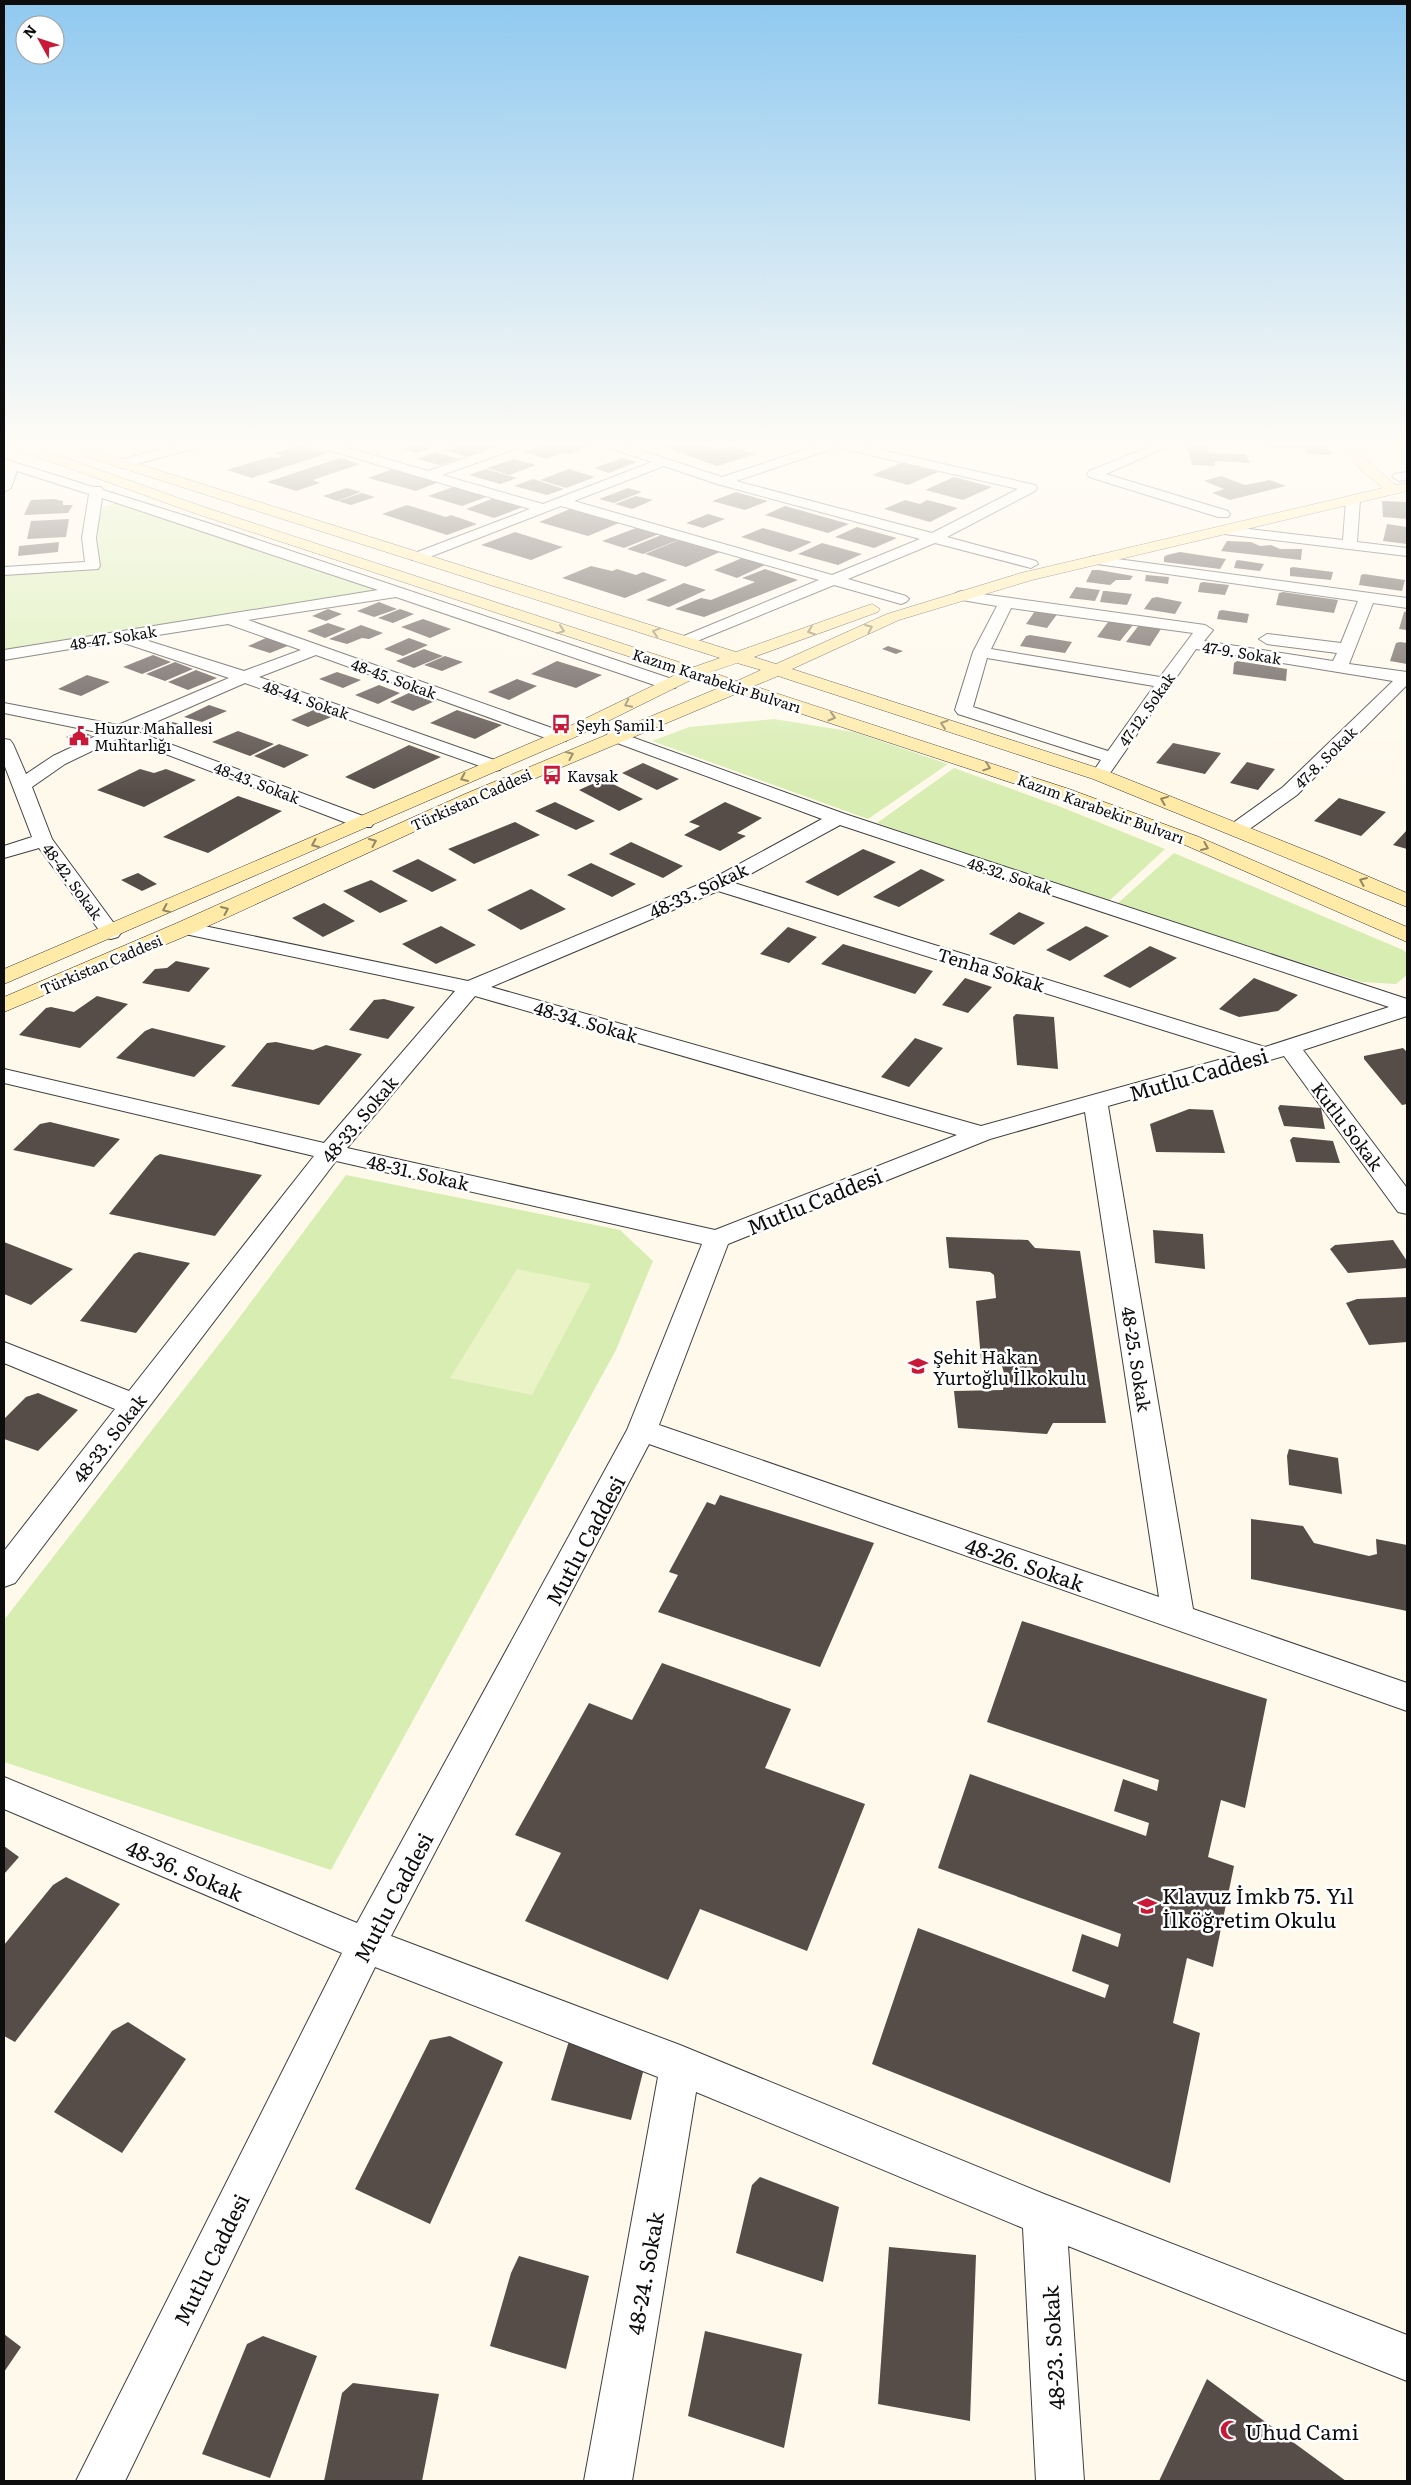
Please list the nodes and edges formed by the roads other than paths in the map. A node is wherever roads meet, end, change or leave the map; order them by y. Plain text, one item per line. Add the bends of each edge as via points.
1 (92, 561) edge
2 (308, 561) edge
3 (351, 561) edge
4 (430, 561) edge
5 (768, 561) edge
6 (876, 561) edge
7 (1020, 561) edge
8 (1045, 561) edge
9 (1091, 561) edge
10 (1102, 561) edge
11 (1031, 564) junction
12 (4, 571) edge
13 (831, 579) junction
14 (401, 592) junction
15 (961, 596) junction
16 (901, 598) junction
17 (1367, 598) junction
18 (1006, 603) junction
19 (1407, 603) edge
20 (229, 619) junction
21 (1205, 630) junction
22 (1224, 632) dead end
23 (118, 636) junction
24 (1252, 636) dead end
25 (685, 641) junction
26 (1192, 644) junction
27 (1346, 649) junction
28 (316, 650) junction
29 (981, 652) junction
30 (4, 655) edge
31 (737, 657) junction
32 (1339, 668) junction
33 (777, 670) junction
34 (693, 673) junction
35 (244, 677) junction
36 (1406, 678) edge
37 (1165, 682) junction
38 (669, 684) junction
39 (736, 687) junction
40 (4, 708) edge
41 (120, 731) junction
42 (615, 736) junction
43 (560, 737) junction
44 (4, 744) edge
45 (1112, 758) junction
46 (494, 766) junction
47 (1100, 775) junction
48 (22, 785) junction
49 (838, 818) junction
50 (364, 823) junction
51 (1237, 829) junction
52 (43, 840) junction
53 (4, 852) edge
54 (717, 884) junction
55 (1407, 901) edge
56 (185, 928) junction
57 (111, 933) junction
58 (1407, 935) edge
59 (4, 978) edge
60 (470, 988) junction
61 (4, 1005) edge
62 (1407, 1008) edge
63 (1289, 1047) junction
64 (1265, 1054) junction
65 (4, 1076) edge
66 (1096, 1103) junction
67 (982, 1134) junction
68 (330, 1152) junction
69 (1407, 1206) edge
70 (717, 1239) junction
71 (4, 1352) edge
72 (135, 1405) junction
73 (642, 1430) junction
74 (4, 1574) edge
75 (1178, 1616) junction
76 (1407, 1697) edge
77 (4, 1792) edge
78 (366, 1945) junction
79 (680, 2065) junction
80 (1044, 2215) junction
81 (1407, 2358) edge
82 (100, 2481) edge
83 (608, 2481) edge
84 (1060, 2481) edge

1 - 12 street via 93,566
2 - 14 street
3 -> 34 main road, Kazım Karabekir Bulvarı
25 -> 4 main road, Kazım Karabekir Bulvarı
5 - 13 street
6 - 13 street
7 - 11 street
8 - 11 main road, Türkistan Caddesi
9 - 15 main road, Türkistan Caddesi
10 - 17 street
11 - 16 main road, Türkistan Caddesi
13 - 16 street
13 - 25 street
14 - 20 street, 48-47. Sokak
14 - 38 street
15 - 18 street, 47-9. Sokak
33 -> 15 main road, Türkistan Caddesi via 893,617
16 -> 31 main road, Türkistan Caddesi
17 - 19 street
17 - 27 street
18 - 21 street, 47-9. Sokak
18 - 29 street
20 - 23 street, 48-47. Sokak
20 - 28 street, 48-45. Sokak
21 - 22 street
21 - 26 street, 47-9. Sokak
23 - 30 street, 48-47. Sokak
23 - 35 street, 48-44. Sokak
24 - 27 street
25 - 31 main road, Kazım Karabekir Bulvarı
26 - 32 street, 47-9. Sokak
26 - 37 street, 47-12. Sokak
27 - 32 street
28 - 35 street
28 - 43 street, 48-45. Sokak
29 - 37 street
29 - 45 street via 964,710
31 - 33 main road, Kazım Karabekir Bulvarı
31 - 34 main road, Türkistan Caddesi
32 - 36 street, 47-9. Sokak
33 - 39 main road, Türkistan Caddesi
47 -> 33 main road, Kazım Karabekir Bulvarı
34 - 38 main road, Türkistan Caddesi
34 - 39 main road, Kazım Karabekir Bulvarı
35 - 41 street
35 - 46 street, 48-44. Sokak
36 - 51 street, 47-8. Sokak via 1290,791
37 - 45 street, 47-12. Sokak
38 -> 43 main road, Türkistan Caddesi
39 - 42 main road, Türkistan Caddesi
39 -> 58 main road, Kazım Karabekir Bulvarı via 980,764 1131,817
40 - 41 street, 48-43. Sokak
41 - 48 street via 59,760
41 - 50 street, 48-43. Sokak
42 - 49 street, 48-32. Sokak
56 -> 42 main road, Türkistan Caddesi
43 - 46 main road, Türkistan Caddesi
44 - 48 street, 48-42. Sokak
45 - 47 street, 47-12. Sokak
46 -> 50 main road, Türkistan Caddesi
51 -> 47 main road, Kazım Karabekir Bulvarı
48 - 52 street, 48-42. Sokak
49 - 54 street, 48-33. Sokak
49 - 62 street, 48-32. Sokak
50 -> 57 main road, Türkistan Caddesi
55 -> 51 main road, Kazım Karabekir Bulvarı
52 - 53 street
52 - 57 street, 48-42. Sokak
54 - 60 street, 48-33. Sokak
54 - 64 street, Tenha Sokak
56 - 60 street, 48-34. Sokak
56 - 61 main road, Türkistan Caddesi
57 - 59 main road, Türkistan Caddesi
60 - 67 street, 48-34. Sokak
60 - 68 street, 48-33. Sokak
62 - 63 street, Mutlu Caddesi
63 - 64 street, Mutlu Caddesi
63 - 69 street, Kutlu Sokak
64 - 66 street, Mutlu Caddesi
65 - 68 street, 48-31. Sokak
66 - 67 street, Mutlu Caddesi
66 - 75 street, 48-25. Sokak
67 - 70 street, Mutlu Caddesi
68 - 70 street, 48-31. Sokak
68 - 72 street, 48-33. Sokak
70 - 73 street, Mutlu Caddesi
71 - 72 street
72 - 74 street, 48-33. Sokak
73 - 75 street, 48-26. Sokak
73 - 78 street, Mutlu Caddesi
75 - 76 street, 48-26. Sokak
77 - 78 street, 48-36. Sokak
78 - 79 street, 48-36. Sokak
78 - 82 street, Mutlu Caddesi
79 - 80 street, 48-36. Sokak
79 - 83 street, 48-24. Sokak
80 - 81 street, 48-36. Sokak
80 - 84 street, 48-23. Sokak

